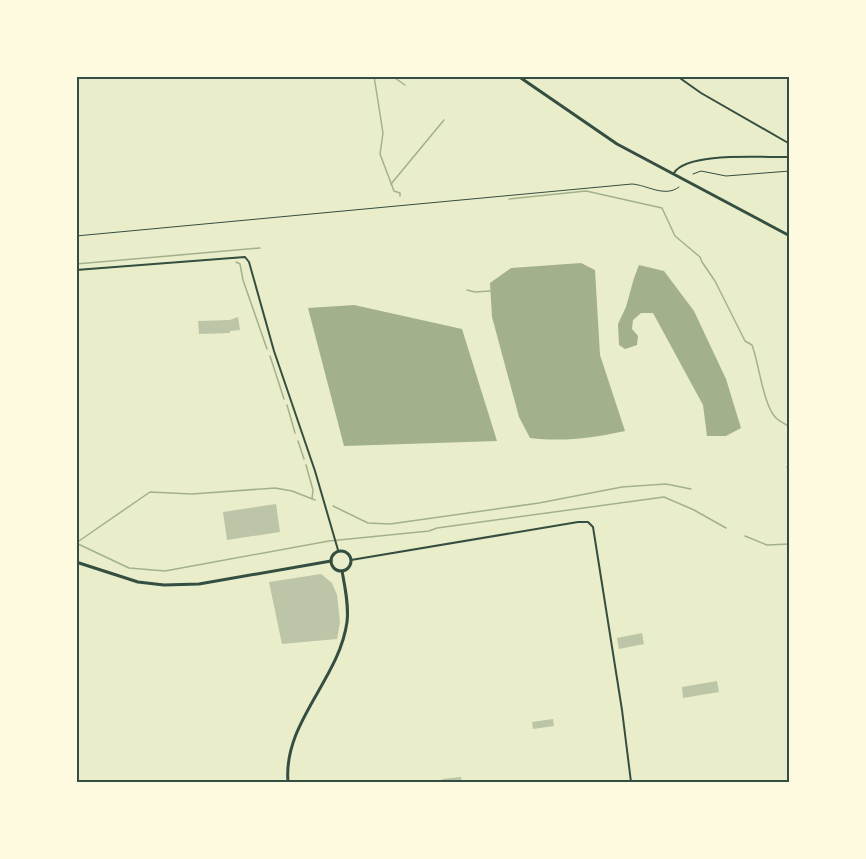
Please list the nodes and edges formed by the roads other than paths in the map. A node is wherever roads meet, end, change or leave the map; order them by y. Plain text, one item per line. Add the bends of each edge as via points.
1 (518, 76) edge
2 (677, 76) edge
3 (789, 144) edge
4 (789, 157) edge
5 (674, 174) junction
6 (789, 236) edge
7 (76, 270) edge
8 (338, 550) junction
9 (351, 560) junction
10 (330, 561) junction
11 (76, 562) edge
12 (342, 571) junction
13 (288, 783) edge
14 (632, 783) edge

1 - 5 street via 617,144
2 - 3 street
4 - 5 street via 708,159 679,167
5 - 6 street
7 - 8 street via 245,257
8 - 9 street via 347,552
8 - 10 street
9 - 12 street via 350,566
9 - 14 street via 588,522 593,527
10 - 11 street via 199,584 164,585 138,582
10 - 12 street
12 - 13 street via 347,609 345,632 296,735 289,756

